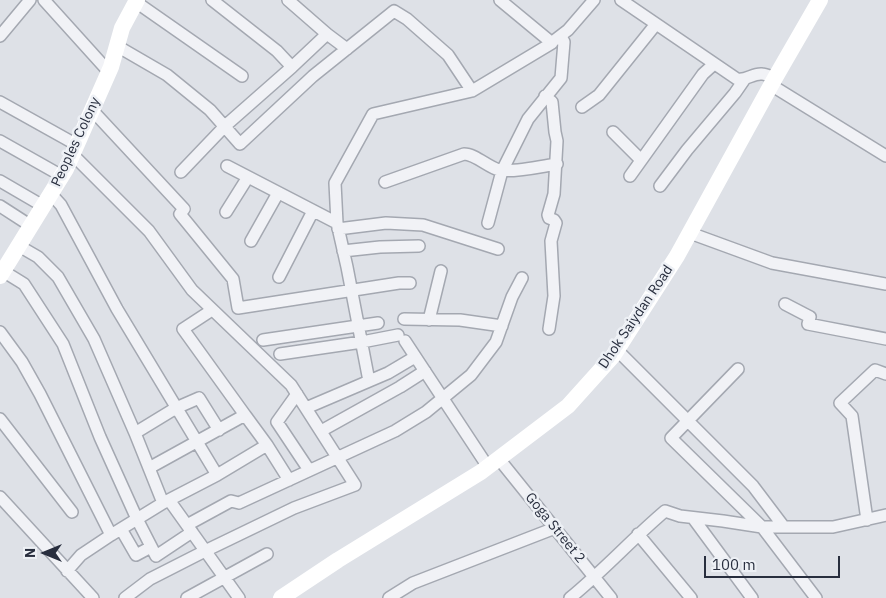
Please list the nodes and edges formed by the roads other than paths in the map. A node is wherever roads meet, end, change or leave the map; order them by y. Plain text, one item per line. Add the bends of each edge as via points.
1 (30, 0) edge
2 (44, 0) edge
3 (212, 0) edge
4 (288, 0) edge
5 (594, 0) edge
6 (621, 0) edge
7 (820, 0) edge
8 (137, 1) edge
9 (506, 2) edge
10 (656, 24) junction
11 (327, 34) junction
12 (0, 36) edge
13 (556, 39) junction
14 (116, 46) junction
15 (347, 49) junction
16 (714, 64) junction
17 (292, 67) junction
18 (108, 72) junction
19 (242, 76) dead end
20 (744, 80) junction
21 (773, 81) junction
22 (472, 91) junction
23 (545, 96) junction
24 (0, 102) edge
25 (582, 107) dead end
26 (92, 110) junction
27 (224, 126) junction
28 (613, 132) dead end
29 (0, 141) edge
30 (74, 150) junction
31 (886, 156) edge
32 (641, 160) junction
33 (557, 164) junction
34 (227, 166) dead end
35 (502, 170) junction
36 (181, 172) dead end
37 (62, 176) junction
38 (630, 176) dead end
39 (248, 177) junction
40 (0, 181) edge
41 (385, 182) dead end
42 (660, 186) dead end
43 (278, 192) junction
44 (47, 200) junction
45 (0, 206) edge
46 (313, 211) junction
47 (226, 212) dead end
48 (488, 223) dead end
49 (31, 226) junction
50 (337, 226) junction
51 (690, 232) junction
52 (380, 235) junction
53 (250, 241) dead end
54 (19, 246) junction
55 (419, 246) dead end
56 (498, 249) dead end
57 (343, 251) junction
58 (441, 271) dead end
59 (2, 274) edge
60 (279, 277) dead end
61 (522, 278) dead end
62 (410, 283) dead end
63 (886, 284) edge
64 (352, 291) junction
65 (785, 304) dead end
66 (212, 310) junction
67 (404, 319) dead end
68 (429, 320) junction
69 (378, 323) dead end
70 (502, 326) junction
71 (359, 327) junction
72 (549, 328) dead end
73 (0, 332) edge
74 (886, 339) edge
75 (263, 340) dead end
76 (362, 342) junction
77 (617, 350) junction
78 (280, 354) dead end
79 (415, 357) junction
80 (738, 369) dead end
81 (425, 371) junction
82 (886, 374) edge
83 (369, 381) junction
84 (297, 394) junction
85 (442, 398) junction
86 (176, 408) junction
87 (306, 408) junction
88 (245, 415) junction
89 (0, 419) edge
90 (687, 419) junction
91 (277, 422) junction
92 (219, 430) junction
93 (321, 431) junction
94 (135, 433) junction
95 (264, 440) junction
96 (197, 443) junction
97 (336, 457) junction
98 (494, 463) junction
99 (149, 468) junction
100 (309, 470) junction
101 (216, 475) junction
102 (289, 480) junction
103 (0, 497) edge
104 (166, 502) junction
105 (72, 512) dead end
106 (886, 515) edge
107 (137, 518) junction
108 (693, 518) junction
109 (867, 520) junction
110 (762, 527) junction
111 (784, 527) junction
112 (121, 528) junction
113 (555, 528) junction
114 (190, 529) junction
115 (638, 534) junction
116 (111, 535) junction
117 (152, 547) junction
118 (205, 551) junction
119 (268, 554) dead end
120 (67, 571) junction
121 (225, 578) junction
122 (595, 578) junction
123 (93, 598) edge
124 (125, 598) edge
125 (187, 598) edge
126 (239, 598) edge
127 (281, 598) edge
128 (389, 598) edge
129 (570, 598) edge
130 (611, 598) edge
131 (691, 598) edge
132 (752, 598) edge
133 (816, 598) edge

1 - 12 street
2 - 18 street
3 - 17 street via 277,51
4 - 11 street
5 - 13 street
6 - 10 street
7 - 21 main road, Dhok Saiydan Road
8 - 14 main road, Peoples Colony
8 - 19 street
9 - 13 street
10 - 16 street
10 - 25 street via 599,95
11 - 15 street
11 - 17 street
13 - 22 street
13 - 23 street via 564,42 562,73
14 - 18 main road, Peoples Colony
14 - 27 street via 168,75
15 - 22 street via 394,11 448,55
15 - 27 street via 240,144
16 - 20 street
16 - 32 street via 703,74
17 - 27 street
18 - 26 main road, Peoples Colony
20 - 21 street via 762,74
20 - 42 street
21 - 31 street
21 - 51 main road, Dhok Saiydan Road
22 - 50 street via 373,114 335,183
23 - 33 street via 552,102
23 - 35 street via 528,119
24 - 30 street
26 - 30 main road, Peoples Colony
26 - 64 street via 184,209 180,214 232,279 238,308
27 - 36 street
28 - 32 street
29 - 37 street
30 - 37 main road, Peoples Colony
30 - 66 street via 149,231 192,290
32 - 38 street
33 - 35 street
33 - 72 street via 548,215 556,223 551,241 554,296
34 - 39 street
35 - 41 street via 464,154
35 - 48 street
37 - 44 main road, Peoples Colony
39 - 43 street
39 - 47 street
40 - 44 street
43 - 46 street
43 - 53 street
44 - 49 main road, Peoples Colony
44 - 86 street via 61,205 117,309
45 - 49 street
46 - 50 street
46 - 60 street
49 - 54 main road, Peoples Colony
50 - 52 street
50 - 57 street
51 - 63 street via 772,262
51 - 77 main road, Dhok Saiydan Road
52 - 55 street
52 - 56 street via 429,226
52 - 57 street
54 - 59 main road, Peoples Colony
54 - 94 street via 38,257 58,278 94,338
57 - 64 street
58 - 68 street
59 - 107 street via 24,284 63,344
61 - 70 street
62 - 64 street
64 - 71 street
65 - 74 street via 810,318 808,324
66 - 84 street
66 - 88 street via 183,329
67 - 68 street
68 - 70 street via 460,320
69 - 71 street
70 - 85 street via 496,342 471,375
71 - 75 street
71 - 76 street
73 - 116 street via 40,394
76 - 78 street
76 - 79 street, Goga Street 2 via 401,338
76 - 83 street
77 - 90 street
77 - 98 main road, Dhok Saiydan Road via 568,406
79 - 81 street, Goga Street 2
79 - 83 street
80 - 90 street
81 - 85 street, Goga Street 2
81 - 93 street
82 - 109 street via 875,370 840,403 852,416
83 - 87 street
84 - 87 street
84 - 91 street
85 - 97 street via 395,431
85 - 98 street, Goga Street 2
86 - 92 street via 199,398
86 - 94 street
86 - 96 street
87 - 93 street
88 - 92 street
88 - 95 street
89 - 105 street
90 - 110 street via 670,438
90 - 111 street via 753,486
91 - 95 street
91 - 100 street
92 - 96 street
93 - 97 street
94 - 99 street
95 - 101 street
95 - 102 street
96 - 99 street
96 - 101 street
97 - 100 street
97 - 118 street via 355,485 294,508
98 - 113 street, Goga Street 2
98 - 127 main road, Dhok Saiydan Road
99 - 104 street
100 - 102 street
101 - 104 street
102 - 114 street via 239,503 231,501
103 - 120 street
104 - 107 street
104 - 114 street
106 - 109 street
107 - 112 street
107 - 117 street
108 - 110 street
108 - 115 street via 664,511
108 - 132 street
109 - 111 street via 832,527
110 - 111 street
110 - 133 street
112 - 116 street
112 - 117 street via 136,555
113 - 122 street, Goga Street 2
113 - 128 street via 413,583
114 - 117 street via 156,556
114 - 118 street
115 - 122 street
115 - 131 street
116 - 120 street via 81,556
118 - 121 street
118 - 124 street via 150,579
119 - 121 street
120 - 123 street
121 - 125 street
121 - 126 street
122 - 129 street
122 - 130 street, Goga Street 2

